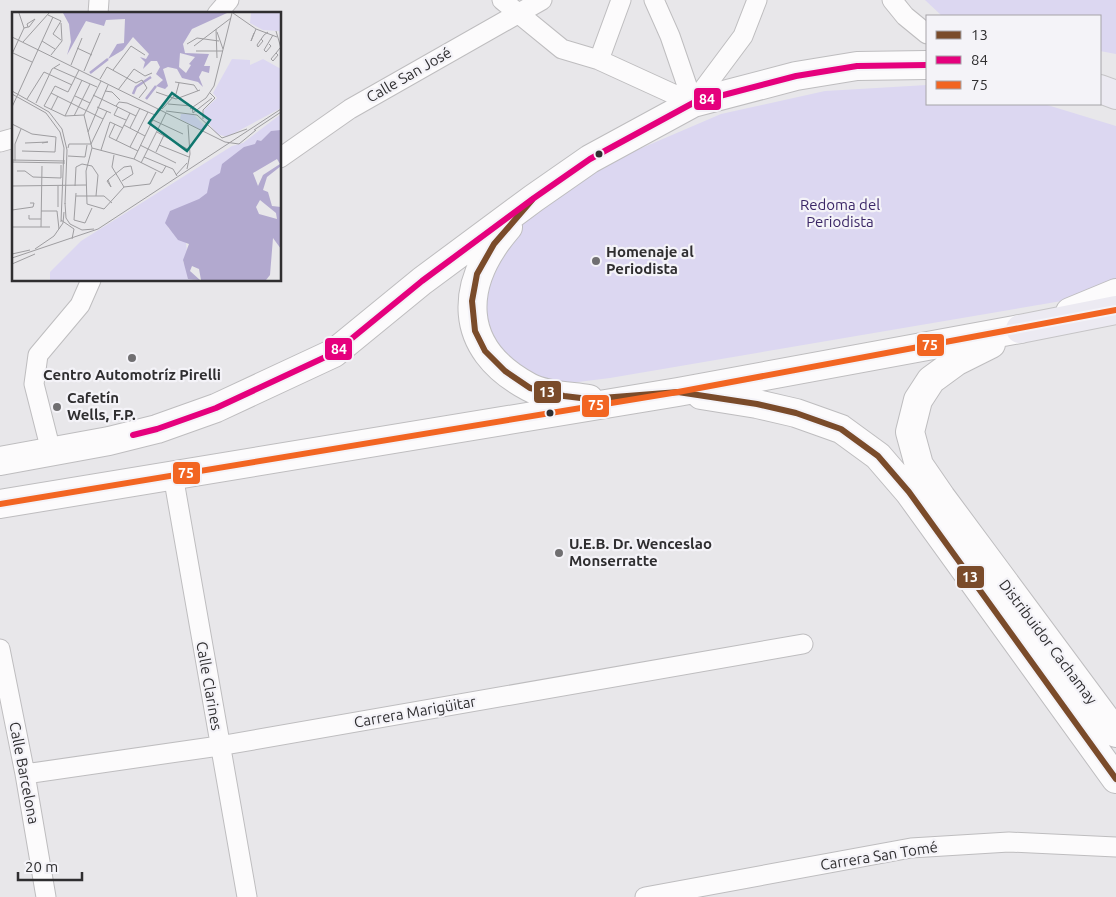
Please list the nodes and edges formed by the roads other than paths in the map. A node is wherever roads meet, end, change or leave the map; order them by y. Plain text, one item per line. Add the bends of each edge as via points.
1 (229, 0) edge
2 (502, 0) edge
3 (542, 0) edge
4 (621, 0) edge
5 (654, 0) edge
6 (757, 0) edge
7 (892, 0) edge
8 (219, 12) edge
9 (517, 13) junction
10 (926, 33) edge
11 (599, 60) junction
12 (926, 65) edge
13 (1101, 90) edge
14 (1101, 91) edge
15 (1116, 94) edge
16 (1116, 100) edge
17 (693, 103) junction
18 (281, 157) edge
19 (534, 198) junction
20 (91, 281) edge
21 (1116, 293) edge
22 (1116, 310) edge
23 (1020, 329) junction
24 (678, 392) junction
25 (51, 451) junction
26 (0, 461) edge
27 (173, 475) junction
28 (0, 504) edge
29 (803, 644) dead end
30 (0, 649) edge
31 (2, 672) edge
32 (1116, 733) edge
33 (220, 746) junction
34 (25, 774) junction
35 (1116, 779) edge
36 (1116, 847) edge
37 (46, 897) edge
38 (247, 897) edge
39 (645, 897) edge

1 - 8 street
2 - 9 street
3 - 9 street, Calle San José
4 - 11 street
5 - 17 street
6 - 17 street via 742,36
7 - 10 street
9 - 11 street via 562,49
9 - 18 street, Calle San José via 350,109
11 - 17 street
12 - 17 main road via 857,66 796,76
13 - 15 main road
14 - 16 main road
17 - 19 main road via 590,159
19 - 24 main road via 494,244 477,274 472,301 475,330 485,351 505,371 530,388 564,396 589,398
19 - 25 main road via 422,281 334,353 216,408 157,429
20 - 25 street via 80,304 38,355 34,384
21 - 23 main road
22 - 23 main road
23 - 24 main road
23 - 32 main road, Distribuidor Cachamay via 957,361 931,380 918,400 910,432 919,465
24 - 27 main road
24 - 35 main road, Distribuidor Cachamay via 796,413 841,429 878,456 909,492
25 - 26 main road
27 - 28 main road
27 - 33 street, Calle Clarines
29 - 33 street, Carrera Marigüitar
30 - 31 street, Calle Barcelona
31 - 34 street, Calle Barcelona
33 - 34 street, Carrera Marigüitar
33 - 38 street, Calle Clarines
34 - 37 street, Calle Barcelona
36 - 39 street, Carrera San Tomé via 1009,842 911,848

